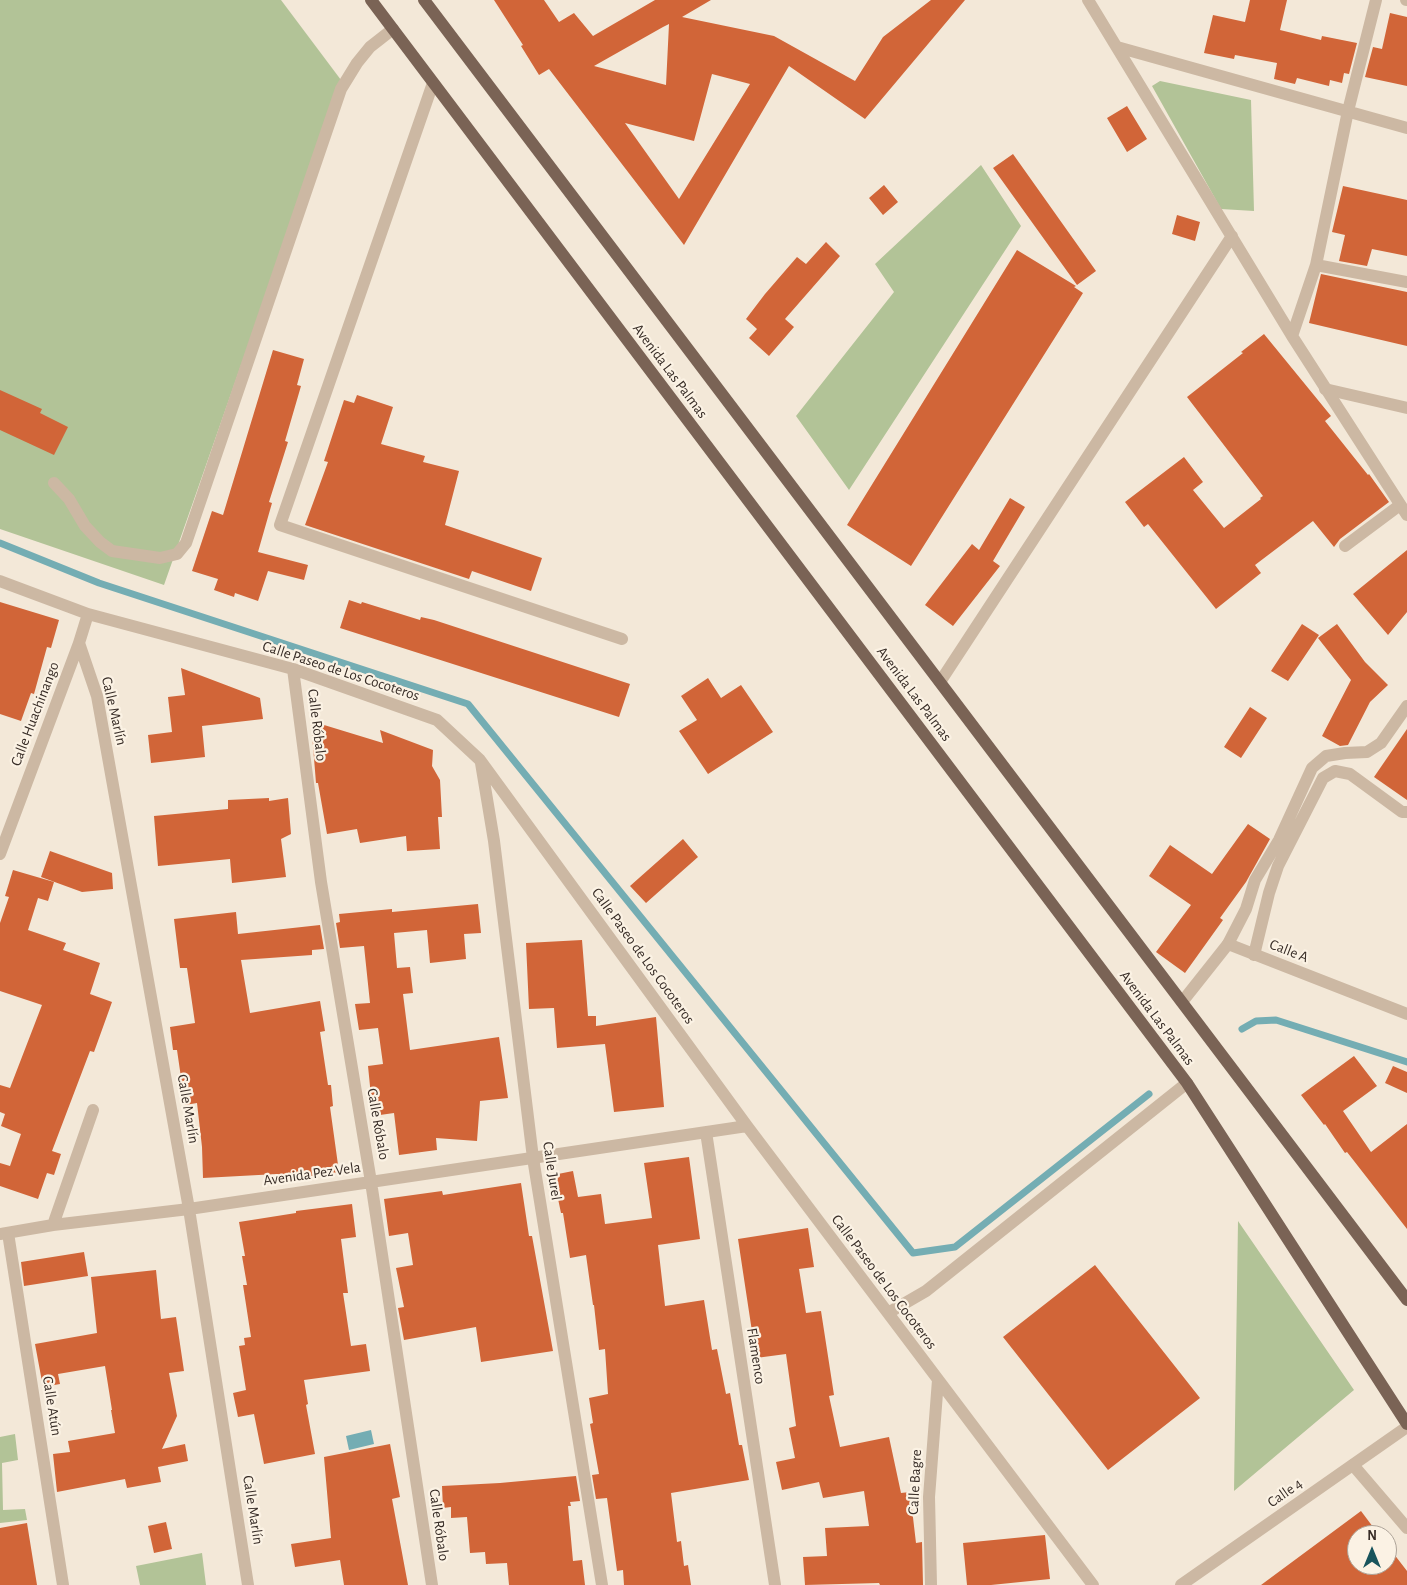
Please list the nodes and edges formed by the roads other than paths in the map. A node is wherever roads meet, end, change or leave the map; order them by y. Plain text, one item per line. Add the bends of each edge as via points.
1 (371, 0) edge
2 (424, 0) edge
3 (1088, 0) edge
4 (1376, 0) edge
5 (394, 29) junction
6 (1117, 47) junction
7 (433, 83) junction
8 (1348, 111) junction
9 (1407, 128) edge
10 (1232, 236) junction
11 (1316, 265) junction
12 (1407, 282) edge
13 (1292, 336) junction
14 (1326, 389) junction
15 (1407, 408) edge
16 (54, 483) dead end
17 (1403, 510) edge
18 (1345, 546) dead end
19 (0, 581) edge
20 (88, 614) junction
21 (622, 639) dead end
22 (79, 643) junction
23 (293, 669) junction
24 (940, 682) junction
25 (1407, 706) edge
26 (480, 760) junction
27 (1407, 812) edge
28 (0, 854) edge
29 (1228, 944) junction
30 (1254, 955) junction
31 (1182, 1002) junction
32 (1407, 1014) edge
33 (1186, 1084) junction
34 (93, 1110) dead end
35 (746, 1126) junction
36 (706, 1132) junction
37 (533, 1158) junction
38 (372, 1182) junction
39 (189, 1209) junction
40 (53, 1225) junction
41 (4, 1233) edge
42 (1407, 1300) edge
43 (888, 1313) junction
44 (938, 1380) junction
45 (1407, 1425) edge
46 (1353, 1465) junction
47 (1407, 1528) edge
48 (64, 1585) edge
49 (248, 1585) edge
50 (432, 1585) edge
51 (602, 1585) edge
52 (775, 1585) edge
53 (931, 1585) edge
54 (1093, 1585) edge
55 (1181, 1585) edge

1 - 5 main road, Avenida Las Palmas
2 - 24 main road, Avenida Las Palmas
3 - 6 street
4 - 8 street
5 - 7 main road, Avenida Las Palmas
5 - 16 street via 370,47 341,89 186,543 177,554 160,558 112,551 86,526
6 - 8 street
6 - 10 street
7 - 21 street via 280,525
7 - 33 main road, Avenida Las Palmas
8 - 9 street
8 - 11 street
10 - 13 street
10 - 24 street
11 - 12 street
11 - 13 street
13 - 14 street
14 - 15 street
14 - 17 street
17 - 18 street
19 - 20 street, Calle Paseo de Los Cocoteros
20 - 22 street, Calle Huachinango
20 - 23 street, Calle Paseo de Los Cocoteros
22 - 28 street, Calle Huachinango
22 - 39 street, Calle Marlín via 97,696
23 - 26 street, Calle Paseo de Los Cocoteros via 437,720
23 - 38 street, Calle Róbalo via 321,882
24 - 31 main road, Avenida Las Palmas
25 - 29 street via 1381,743 1367,752 1326,756 1312,768 1279,840 1255,880 1246,909
26 - 35 street, Calle Paseo de Los Cocoteros
26 - 37 street, Calle Jurel via 494,841
27 - 30 street via 1402,812 1350,774 1335,772 1323,778 1278,866
29 - 30 street, Calle A
29 - 31 street
30 - 32 street, Calle A
31 - 42 main road, Avenida Las Palmas
33 - 43 street via 926,1291
33 - 45 main road, Avenida Las Palmas
34 - 40 street
35 - 36 street, Avenida Pez Vela
35 - 43 street, Calle Paseo de Los Cocoteros
36 - 37 street, Avenida Pez Vela
36 - 52 street, Flamenco
37 - 38 street, Avenida Pez Vela
37 - 51 street, Calle Jurel
38 - 39 street, Avenida Pez Vela
38 - 50 street, Calle Róbalo
39 - 40 street, Avenida Pez Vela
39 - 49 street, Calle Marlín
40 - 41 street, Avenida Pez Vela
41 - 48 street, Calle Atún
43 - 44 street, Calle Paseo de Los Cocoteros
44 - 53 street, Calle Bagre via 929,1496
44 - 54 street, Calle Paseo de Los Cocoteros
45 - 46 street, Calle 4
46 - 47 street
46 - 55 street, Calle 4

